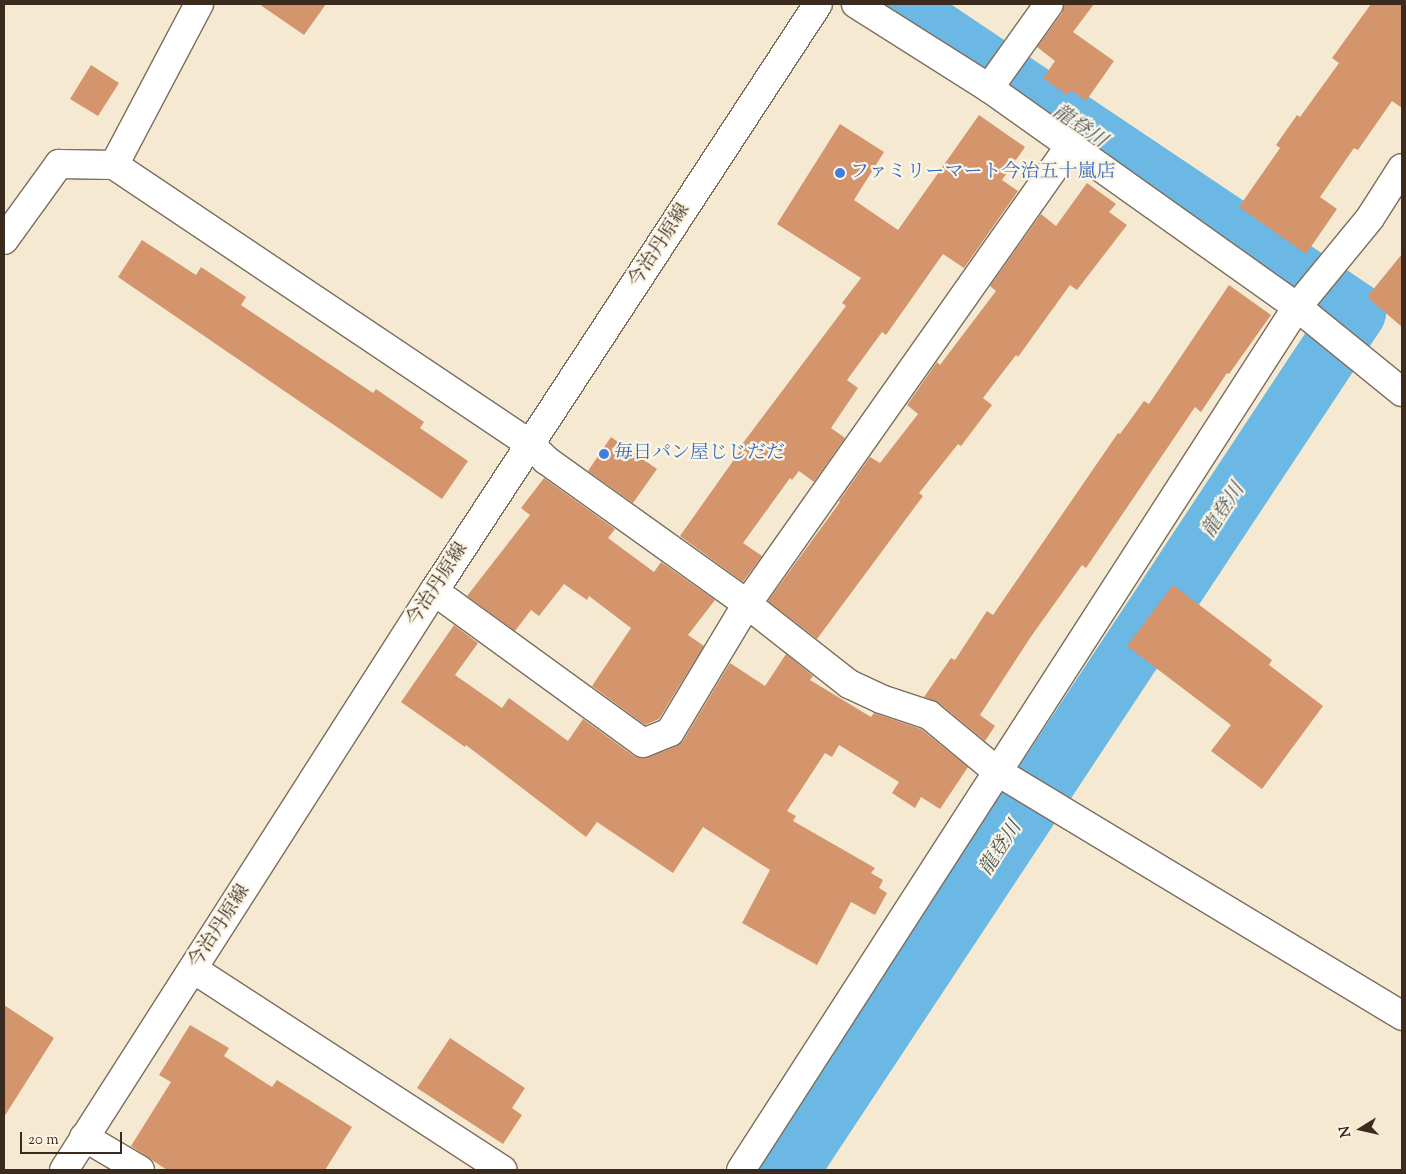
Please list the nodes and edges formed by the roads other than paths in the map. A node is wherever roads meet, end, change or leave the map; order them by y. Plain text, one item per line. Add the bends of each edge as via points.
1 (199, 4) edge
2 (818, 4) edge
3 (856, 4) edge
4 (1049, 4) edge
5 (989, 88) junction
6 (1070, 147) junction
7 (114, 165) junction
8 (1402, 168) edge
9 (4, 240) edge
10 (1297, 307) junction
11 (1402, 392) edge
12 (530, 444) junction
13 (434, 591) junction
14 (747, 604) junction
15 (999, 773) junction
16 (193, 969) junction
17 (1402, 1016) edge
18 (84, 1137) junction
19 (64, 1170) edge
20 (140, 1170) edge
21 (503, 1170) edge
22 (741, 1170) edge

1 - 7 street
2 - 12 street, 今治丹原線
3 - 5 street
4 - 5 street
5 - 6 street
6 - 10 street
6 - 14 street
7 - 9 street via 58,164
7 - 12 street
8 - 10 street via 1370,218
10 - 11 street
10 - 15 street
12 - 13 street, 今治丹原線
12 - 14 street via 546,460
13 - 14 street via 643,743 670,732
13 - 16 street, 今治丹原線
14 - 15 street via 848,684 929,715
15 - 17 street
15 - 22 street
16 - 18 street, 今治丹原線
16 - 21 street
18 - 19 street, 今治丹原線
18 - 20 street

